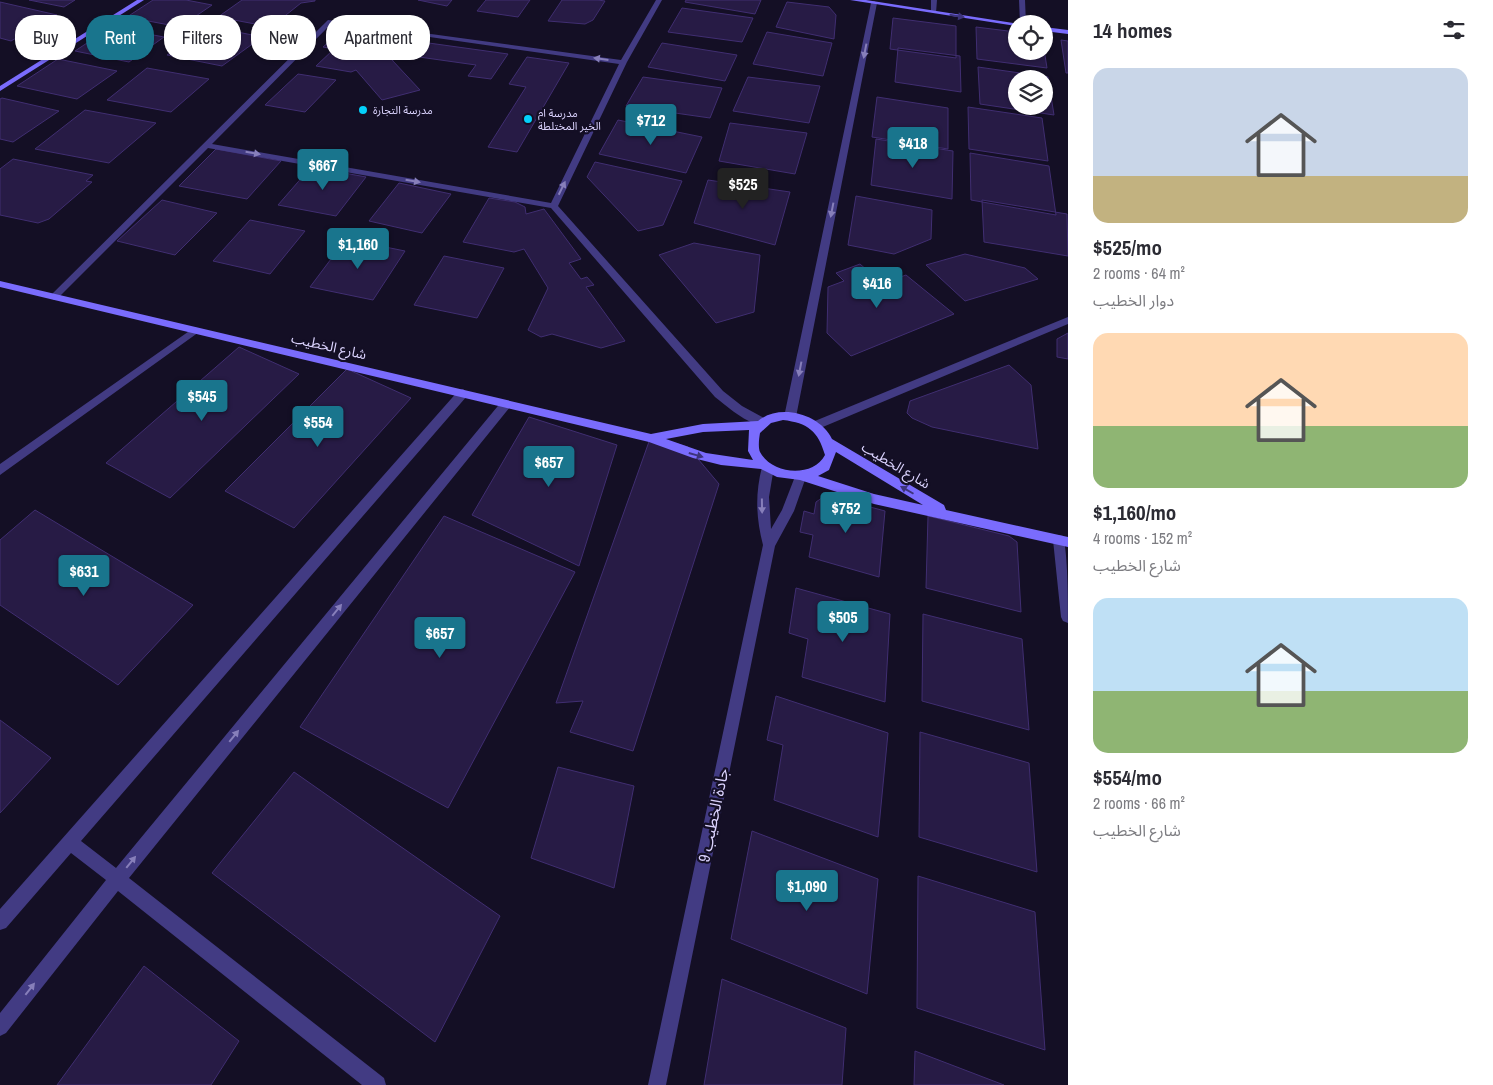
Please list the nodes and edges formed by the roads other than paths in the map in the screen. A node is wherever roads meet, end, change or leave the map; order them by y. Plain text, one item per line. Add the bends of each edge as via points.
1 (141, 0) edge
2 (659, 0) edge
3 (853, 0) edge
4 (934, 0) edge
5 (1022, 0) edge
6 (874, 3) junction
7 (934, 12) junction
8 (1023, 15) edge
9 (1008, 23) edge
10 (1053, 30) edge
11 (1068, 32) edge
12 (623, 62) junction
13 (0, 89) edge
14 (205, 145) junction
15 (554, 206) junction
16 (0, 284) edge
17 (54, 297) junction
18 (1068, 320) edge
19 (195, 330) junction
20 (463, 393) junction
21 (506, 404) junction
22 (790, 417) junction
23 (760, 424) junction
24 (814, 426) junction
25 (651, 438) junction
26 (828, 442) junction
27 (766, 466) junction
28 (0, 470) edge
29 (802, 476) junction
30 (949, 514) junction
31 (1064, 541) edge
32 (769, 545) junction
33 (1068, 617) edge
34 (70, 840) junction
35 (118, 878) junction
36 (0, 922) edge
37 (0, 1027) edge
38 (377, 1085) edge
39 (657, 1085) edge

1 - 13 main road
2 - 12 street
3 - 6 main road
4 - 7 street
5 - 8 street
6 - 7 main road
6 -> 22 street
7 -> 9 main road
10 - 11 main road
12 -> 14 street via 330,21
15 -> 12 street
14 -> 15 street
14 - 17 street
15 - 23 street via 719,394
16 - 17 main road, شارع الخطيب
17 - 19 main road, شارع الخطيب
18 - 24 street
19 - 20 main road, شارع الخطيب
19 - 28 street
20 - 21 main road, شارع الخطيب
20 - 34 street
21 - 25 main road, شارع الخطيب
35 -> 21 street
22 - 23 main road via 775,417
22 - 24 main road
23 - 25 main road, شارع الخطيب via 703,428
23 - 27 main road via 754,431 751,445
24 - 26 main road
25 -> 27 main road, شارع الخطيب via 717,461
26 - 29 main road via 830,458 827,464 813,474
30 -> 26 main road, شارع الخطيب
27 - 29 main road via 783,475
27 -> 32 street, جادة الخطيب 9 via 761,504 762,524
29 - 30 main road, شارع الخطيب via 874,499
29 - 32 street, جادة الخطيب 9
30 - 31 main road, شارع الخطيب
31 - 33 street
32 - 39 street, جادة الخطيب 9
34 - 35 street
34 - 36 street
37 -> 35 street
35 - 38 street

